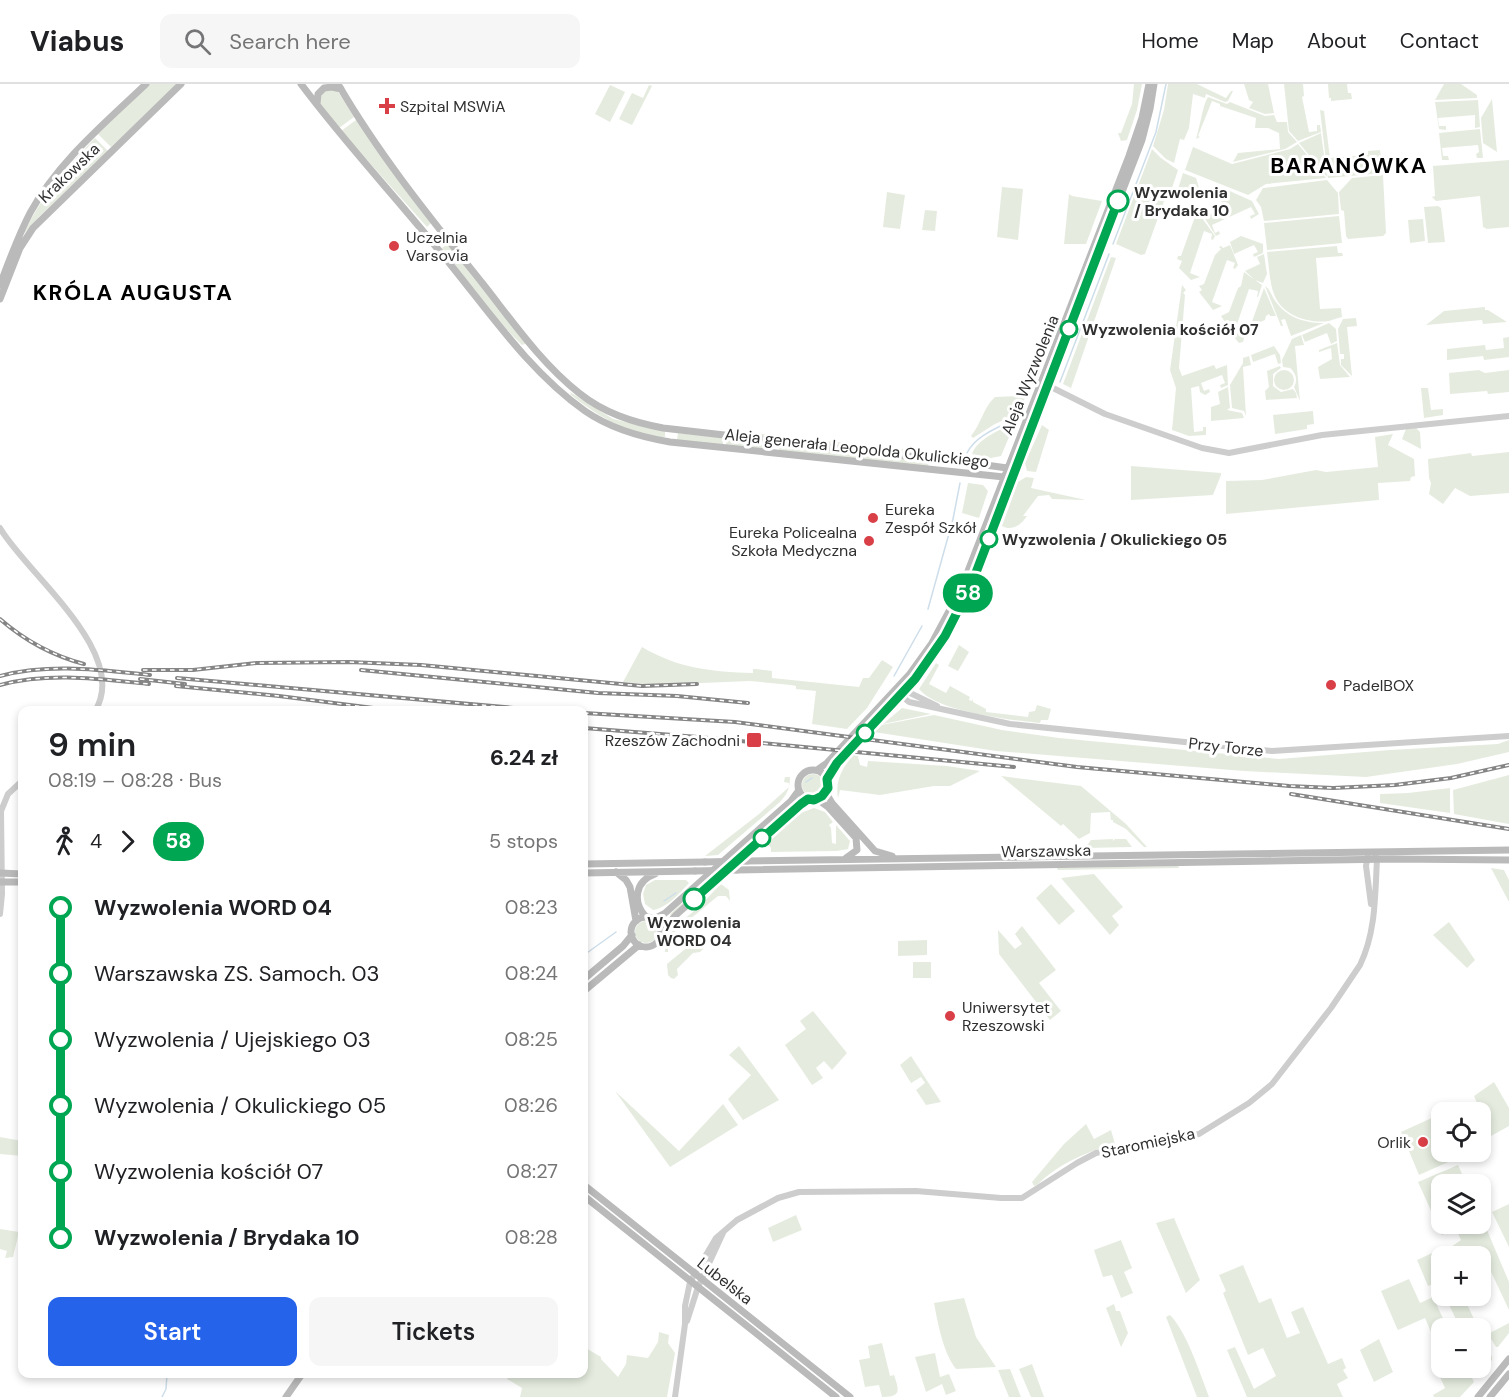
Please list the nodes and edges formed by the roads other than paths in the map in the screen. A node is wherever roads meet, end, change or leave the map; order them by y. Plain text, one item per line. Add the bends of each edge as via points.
1 (146, 84) edge
2 (181, 84) edge
3 (302, 84) edge
4 (1149, 84) edge
5 (1154, 84) edge
6 (339, 87) edge
7 (316, 104) junction
8 (440, 229) junction
9 (429, 238) junction
10 (0, 285) edge
11 (0, 299) edge
12 (529, 342) junction
13 (519, 350) junction
14 (567, 382) junction
15 (1044, 384) junction
16 (561, 390) junction
17 (1509, 416) edge
18 (672, 429) junction
19 (772, 440) junction
20 (670, 442) junction
21 (773, 453) junction
22 (930, 458) junction
23 (1007, 468) junction
24 (928, 470) junction
25 (1014, 474) junction
26 (1004, 477) junction
27 (0, 528) edge
28 (897, 688) junction
29 (903, 693) junction
30 (98, 706) edge
31 (1509, 736) edge
32 (817, 770) junction
33 (827, 779) junction
34 (18, 785) edge
35 (799, 790) junction
36 (826, 792) junction
37 (808, 799) junction
38 (817, 799) junction
39 (1509, 850) edge
40 (1371, 851) junction
41 (1136, 855) junction
42 (1082, 856) junction
43 (907, 859) junction
44 (1377, 859) junction
45 (843, 860) junction
46 (1366, 860) junction
47 (1509, 860) edge
48 (588, 864) edge
49 (1089, 864) junction
50 (1128, 864) junction
51 (616, 872) junction
52 (663, 872) junction
53 (1, 873) edge
54 (588, 873) edge
55 (18, 874) edge
56 (1, 882) edge
57 (18, 882) edge
58 (0, 914) edge
59 (1373, 914) junction
60 (646, 917) junction
61 (654, 919) junction
62 (636, 921) junction
63 (661, 932) junction
64 (632, 935) junction
65 (639, 945) junction
66 (588, 976) edge
67 (588, 988) edge
68 (588, 1188) edge
69 (588, 1199) edge
70 (723, 1233) junction
71 (694, 1273) junction
72 (701, 1279) junction
73 (690, 1282) junction
74 (698, 1287) junction
75 (685, 1324) junction
76 (1509, 1359) edge
77 (1509, 1374) edge
78 (299, 1378) edge
79 (286, 1397) edge
80 (675, 1397) edge
81 (836, 1397) edge
82 (849, 1397) edge
83 (1478, 1397) edge
84 (1490, 1397) edge

1 - 10 main road, Krakowska via 49,183 23,227
2 - 11 main road, Krakowska via 33,228 20,248
3 - 7 main road, Aleja generała Leopolda Okulickiego
4 - 15 main road, Aleja Wyzwolenia via 1130,156
5 - 15 main road, Aleja Wyzwolenia via 1142,140
6 - 7 main road via 321,89
6 - 8 main road, Aleja generała Leopolda Okulickiego
7 - 9 main road, Aleja generała Leopolda Okulickiego
8 - 9 main road
8 - 12 main road, Aleja generała Leopolda Okulickiego
9 - 13 main road, Aleja generała Leopolda Okulickiego
12 - 13 main road via 528,348
12 - 14 main road, Aleja generała Leopolda Okulickiego
13 - 16 main road, Aleja generała Leopolda Okulickiego
14 - 16 main road
14 - 18 main road, Aleja generała Leopolda Okulickiego via 617,416
15 - 17 street via 1105,414 1202,448 1229,453 1322,435
15 - 23 main road, Aleja Wyzwolenia
15 - 25 main road, Aleja Wyzwolenia
16 - 20 main road, Aleja generała Leopolda Okulickiego via 585,411 609,424 628,433
18 - 19 main road, Aleja generała Leopolda Okulickiego
18 - 20 main road
19 - 21 main road via 778,445
19 - 22 main road, Aleja generała Leopolda Okulickiego
20 - 21 main road, Aleja generała Leopolda Okulickiego
21 - 24 main road, Aleja generała Leopolda Okulickiego
22 - 23 main road, Aleja generała Leopolda Okulickiego
22 - 24 main road via 934,464
23 - 25 main road, Aleja generała Leopolda Okulickiego
23 - 26 main road, Aleja Wyzwolenia
24 - 26 main road, Aleja generała Leopolda Okulickiego
25 - 26 main road, Aleja generała Leopolda Okulickiego
25 - 29 main road, Aleja Wyzwolenia via 964,602 941,642
26 - 28 main road, Aleja Wyzwolenia via 952,607 932,643
27 - 30 street via 76,619 95,654 102,679
28 - 29 street
28 - 32 main road, Aleja Wyzwolenia
29 - 31 street, Przy Torze via 909,702 987,720 1272,751
29 - 33 main road, Aleja Wyzwolenia
32 - 33 main road
32 - 35 main road via 802,775
33 - 36 main road
34 - 53 street via 2,808
35 - 37 main road
35 - 61 main road via 720,866
36 - 38 main road
36 - 43 main road via 875,851
37 - 38 main road
37 - 63 main road
38 - 45 main road via 857,842 855,852
39 - 40 main road, Warszawska
40 - 41 main road, Warszawska
40 - 44 street
40 - 46 street
41 - 42 main road, Warszawska
41 - 50 main road
42 - 43 main road, Warszawska
42 - 49 main road
43 - 45 main road, Warszawska
44 - 46 main road, Warszawska
44 - 47 main road, Warszawska
44 - 59 street, Staromiejska
45 - 48 main road, Warszawska, bridge
46 - 50 main road, Warszawska
46 - 59 street, Staromiejska
49 - 50 main road, Warszawska
49 - 52 main road, Warszawska, bridge
51 - 52 main road, Warszawska
51 - 54 main road, Warszawska
51 - 62 main road via 630,887
52 - 60 main road via 647,877 639,886 637,900
53 - 55 main road
53 - 56 street
56 - 57 main road
56 - 58 street
59 - 70 street, Staromiejska via 1369,942 1360,965 1298,1052 1262,1093 1199,1134 1096,1153 1022,1198 916,1191 799,1192 756,1209
60 - 61 main road
60 - 62 main road
61 - 63 main road
62 - 64 main road
63 - 65 main road via 653,945
64 - 65 main road
64 - 66 main road
65 - 67 main road
68 - 71 main road, Lubelska
69 - 73 main road, Lubelska
70 - 71 street, Staromiejska
70 - 72 street, Staromiejska
71 - 72 main road, Lubelska
71 - 73 street, Staromiejska
72 - 74 street, Staromiejska
72 - 82 main road, Lubelska
73 - 74 main road, Lubelska
73 - 75 street, Staromiejska
74 - 75 street, Staromiejska
74 - 81 main road, Lubelska
75 - 80 street
76 - 83 main road
77 - 84 main road
78 - 79 main road

